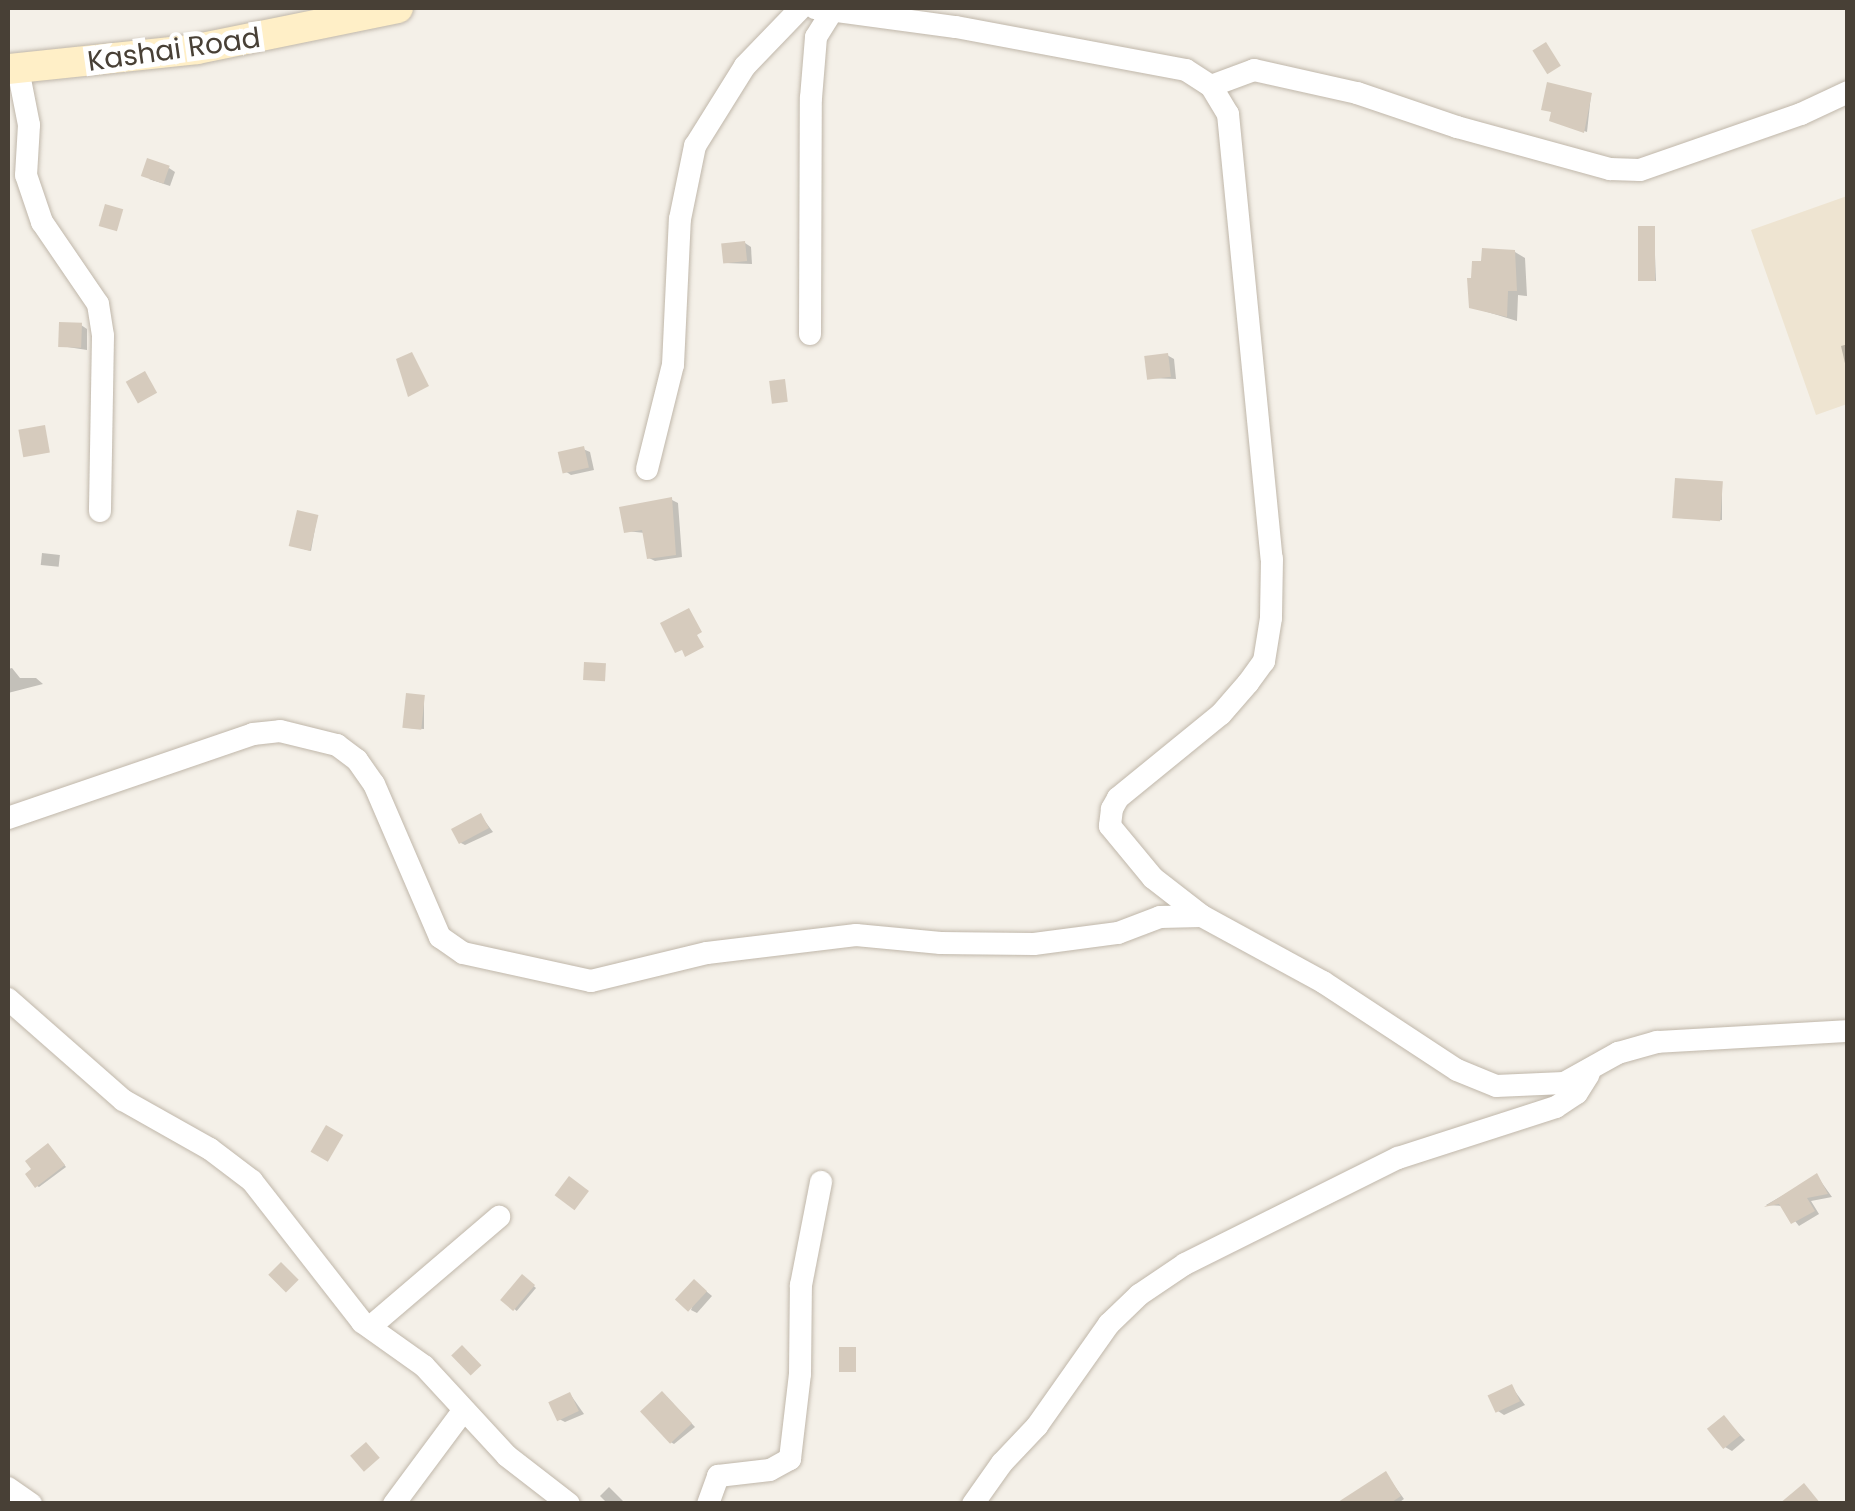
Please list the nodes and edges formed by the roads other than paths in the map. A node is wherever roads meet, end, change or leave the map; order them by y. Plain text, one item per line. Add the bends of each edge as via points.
1 (398, 8) edge
2 (801, 8) edge
3 (823, 9) edge
4 (13, 69) edge
5 (1211, 86) junction
6 (1848, 92) edge
7 (810, 334) dead end
8 (647, 468) dead end
9 (100, 511) dead end
10 (8, 818) edge
11 (1202, 916) junction
12 (8, 1000) edge
13 (1848, 1031) edge
14 (1591, 1071) junction
15 (821, 1182) dead end
16 (499, 1217) dead end
17 (370, 1327) junction
18 (463, 1411) junction
19 (8, 1488) edge
20 (31, 1504) edge
21 (394, 1504) edge
22 (569, 1504) edge
23 (708, 1504) edge
24 (973, 1504) edge

1 - 4 street, Kashai Road via 197,50
2 - 8 street via 746,66 695,146 680,219 673,365
3 - 5 street via 1137,58 1186,70
3 - 7 street via 810,98
4 - 9 street via 29,125 26,175 42,222 98,304
5 - 6 street via 1254,70 1358,93 1610,169 1640,170
5 - 11 street via 1228,114 1233,144 1272,559 1271,618 1264,661 1248,684 1118,798 1110,826 1153,878
10 - 11 street via 253,734 280,730 336,744 374,784 440,937 463,953 591,981 707,953 856,935 1034,944
11 - 14 street via 1324,982 1457,1070 1496,1086 1564,1082
12 - 17 street via 123,1100 252,1181
13 - 14 street via 1657,1042 1618,1052
14 - 24 street via 1556,1108 1398,1158 1185,1264 1139,1295 1109,1324
15 - 23 street via 801,1286 790,1459 770,1470 718,1476
16 - 17 street
17 - 18 street via 424,1366
18 - 21 street
18 - 22 street
19 - 20 street

